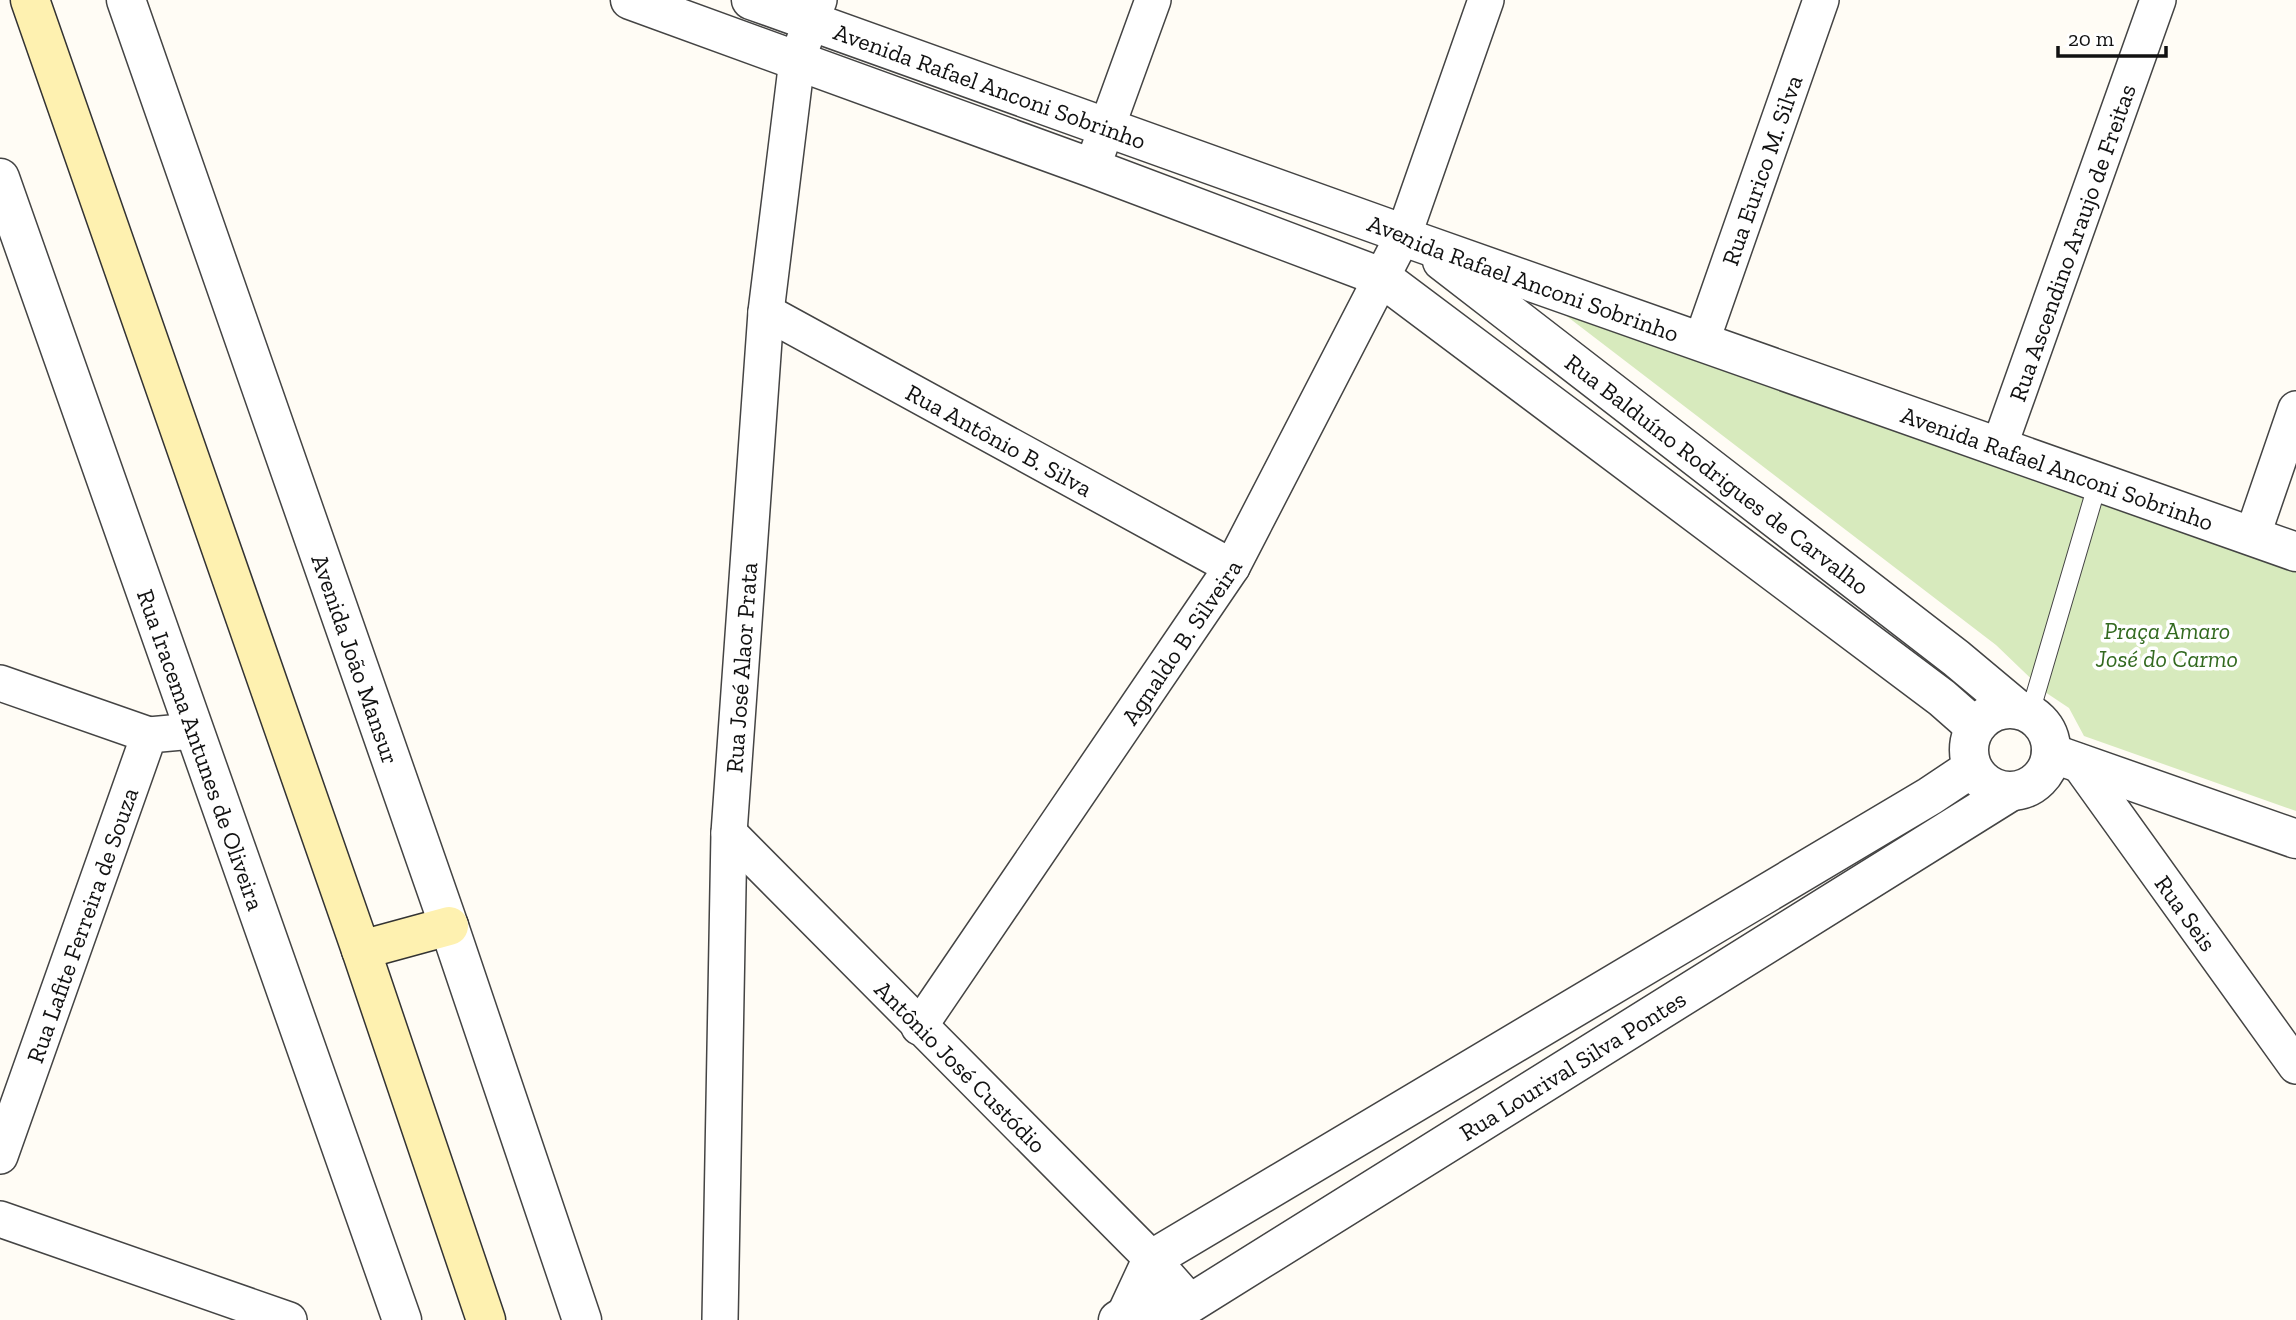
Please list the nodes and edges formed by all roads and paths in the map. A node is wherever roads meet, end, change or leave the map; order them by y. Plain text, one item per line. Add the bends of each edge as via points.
1 (30, 0) edge
2 (126, 0) edge
3 (630, 0) edge
4 (751, 0) edge
5 (1153, 0) edge
6 (1486, 0) edge
7 (1821, 0) edge
8 (2158, 0) edge
9 (815, 11) edge
10 (797, 60) junction
11 (1107, 127) junction
12 (1093, 168) junction
13 (0, 178) edge
14 (11, 235) edge
15 (1409, 237) junction
16 (1381, 277) junction
17 (766, 312) junction
18 (1702, 340) junction
19 (2296, 409) edge
20 (1999, 447) junction
21 (2098, 482) junction
22 (2252, 537) junction
23 (2296, 552) edge
24 (1232, 566) junction
25 (0, 683) edge
26 (2023, 711) junction
27 (1975, 727) junction
28 (193, 731) junction
29 (149, 735) junction
30 (2064, 757) junction
31 (1972, 768) junction
32 (2010, 792) junction
33 (729, 833) junction
34 (2296, 839) edge
35 (449, 926) junction
36 (361, 950) junction
37 (919, 1027) junction
38 (2296, 1066) edge
39 (0, 1156) edge
40 (0, 1219) edge
41 (1152, 1259) junction
42 (1191, 1303) junction
43 (1122, 1317) edge
44 (289, 1320) edge
45 (401, 1320) edge
46 (486, 1320) edge
47 (582, 1320) edge
48 (720, 1320) edge

1 - 36 main road
2 - 35 street, Avenida João Mansur
3 - 10 street, Avenida Rafael Anconi Sobrinho
4 - 9 street, Avenida Rafael Anconi Sobrinho
5 - 11 street
6 - 15 street, Agnaldo B. Silveira
7 - 18 street, Rua Eurico M. Silva
8 - 20 street, Rua Ascendino Araujo de Freitas
9 - 10 street, Rua José Alaor Prata
9 - 11 street, Avenida Rafael Anconi Sobrinho
10 - 12 street, Avenida Rafael Anconi Sobrinho
10 - 17 street, Rua José Alaor Prata
11 - 12 street
11 - 15 street, Avenida Rafael Anconi Sobrinho
12 - 16 street, Avenida Rafael Anconi Sobrinho
13 - 14 street, Rua Iracema Antunes de Oliveira
14 - 28 street, Rua Iracema Antunes de Oliveira
15 - 16 street, Agnaldo B. Silveira
15 - 18 street, Avenida Rafael Anconi Sobrinho
15 - 26 street, Rua Balduíno Rodrigues de Carvalho
16 - 24 street, Agnaldo B. Silveira
16 - 27 street, Rua Balduíno Rodrigues de Carvalho
17 - 24 street, Rua Antônio B. Silva
17 - 33 street, Rua José Alaor Prata
18 - 20 street, Avenida Rafael Anconi Sobrinho
19 - 22 street
20 - 21 street, Avenida Rafael Anconi Sobrinho
21 - 22 street, Avenida Rafael Anconi Sobrinho
21 - 26 lane
22 - 23 street, Avenida Rafael Anconi Sobrinho
24 - 37 street, Agnaldo B. Silveira
25 - 29 street
26 - 27 street via 2001,709
26 - 30 street via 2042,723
27 - 31 street via 1969,740
28 - 29 street
28 - 45 street, Rua Iracema Antunes de Oliveira
29 - 39 street, Rua Lafite Ferreira de Souza
30 - 32 street via 2049,765 2033,784
30 - 34 street
30 - 38 street, Rua Seis
31 - 32 street via 1994,789
31 - 41 street, Rua Lourival Silva Pontes
32 - 42 street, Rua Lourival Silva Pontes
33 - 37 street, Antônio José Custódio
33 - 48 street, Rua José Alaor Prata
35 - 36 main road
35 - 47 street, Avenida João Mansur
36 - 46 main road
37 - 41 street, Antônio José Custódio
40 - 44 street
41 - 42 street, Antônio José Custódio
41 - 43 street, Rua Lourival Silva Pontes
42 - 43 street, Rua Lourival Silva Pontes

